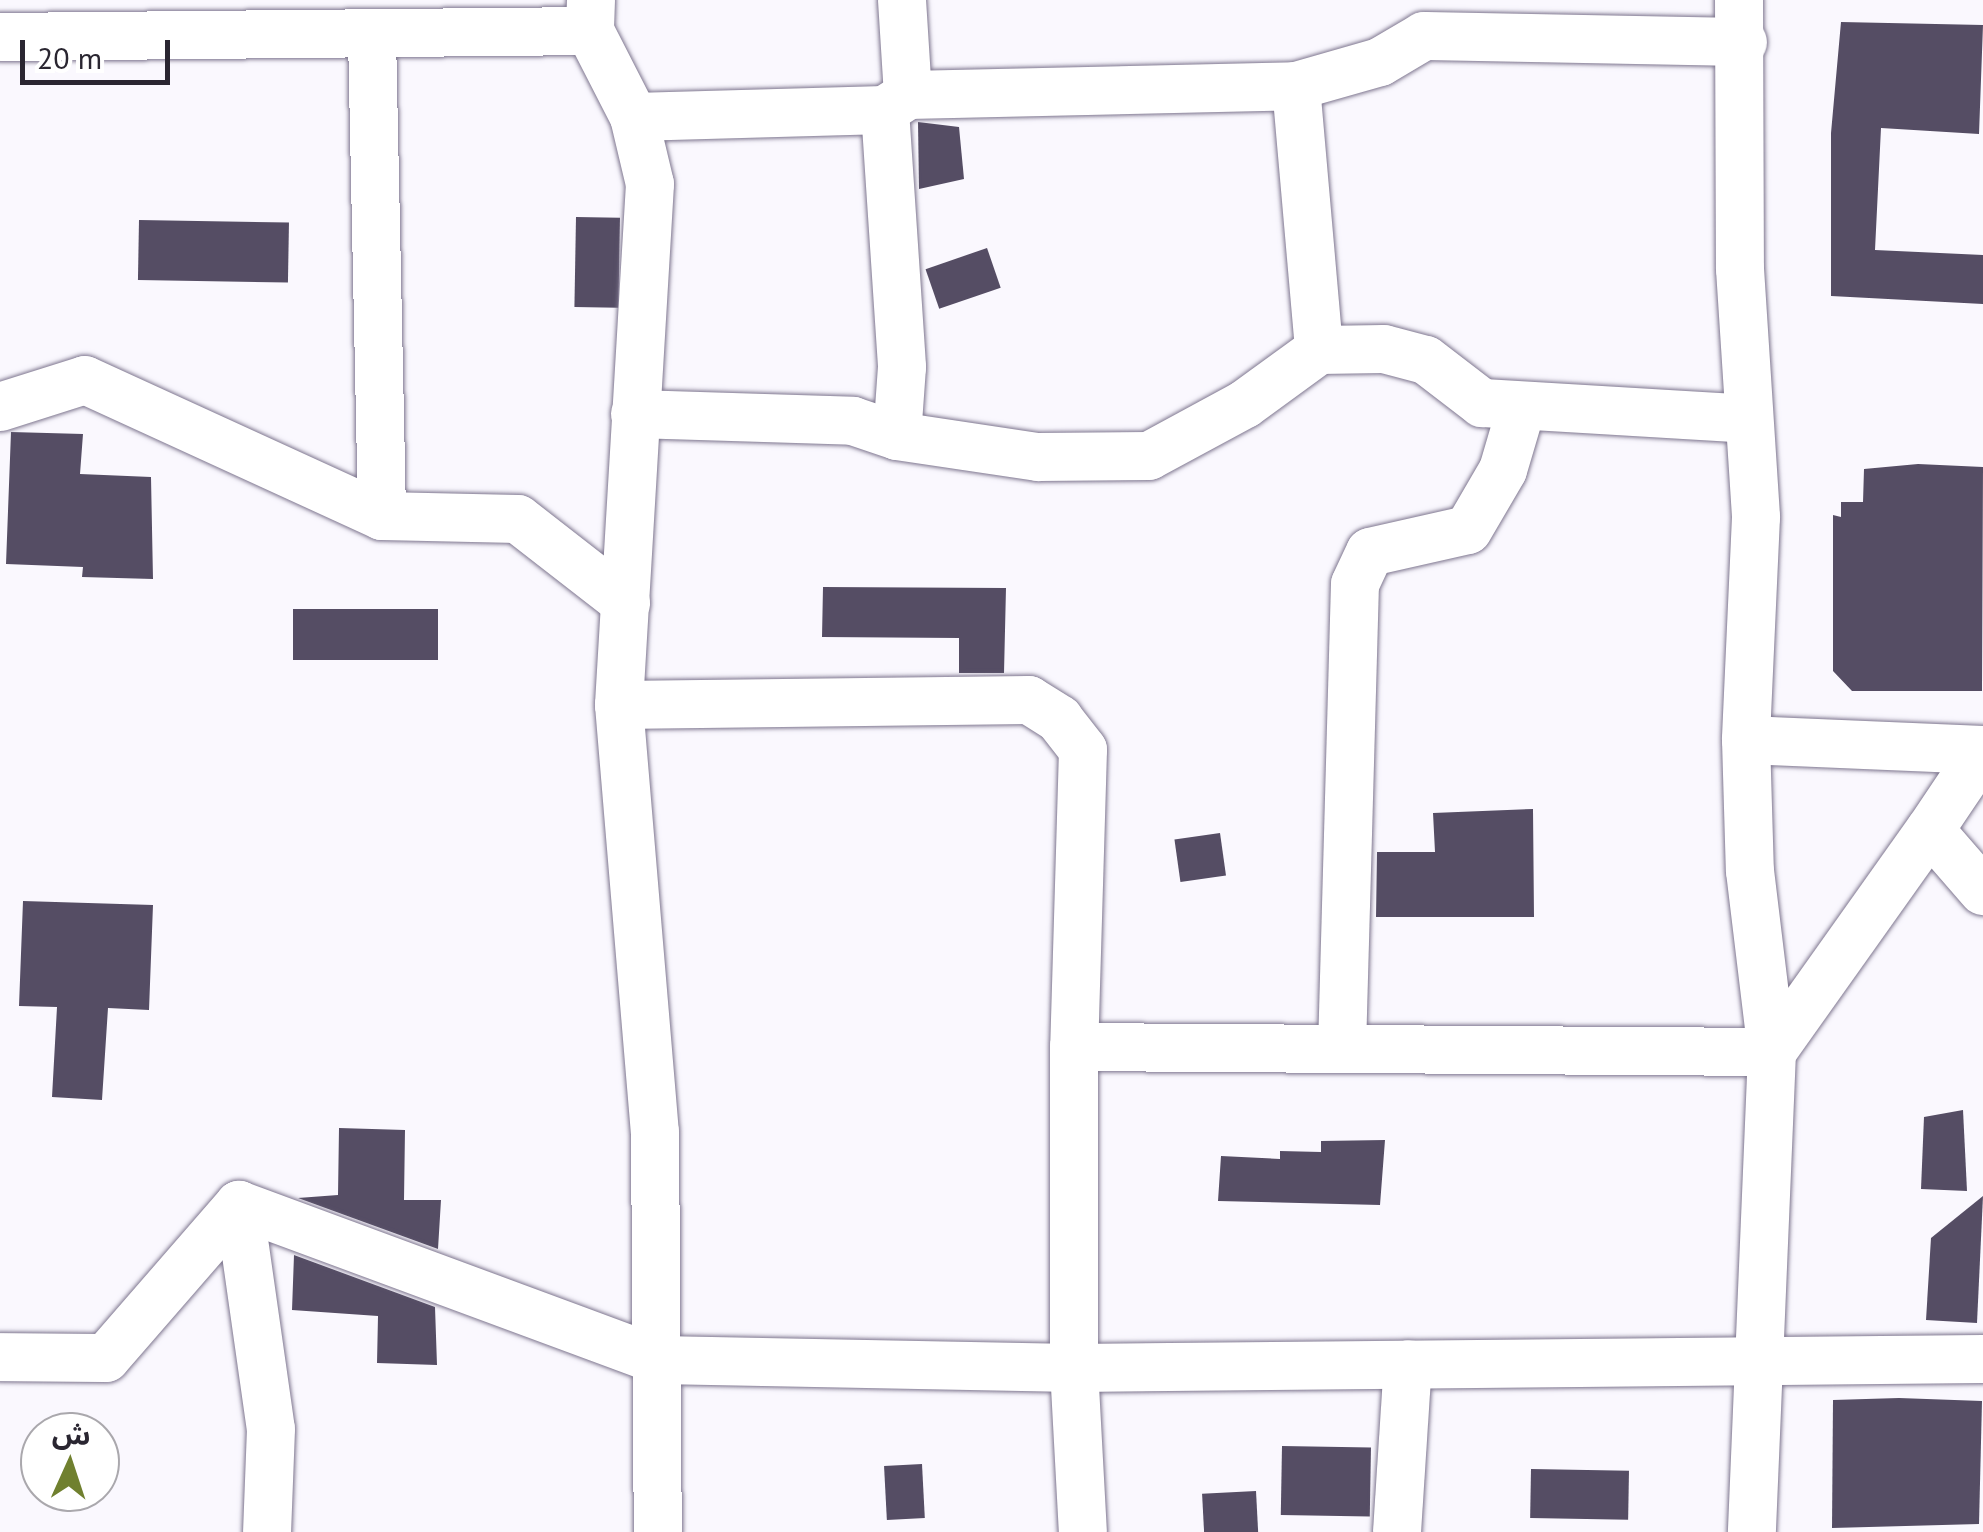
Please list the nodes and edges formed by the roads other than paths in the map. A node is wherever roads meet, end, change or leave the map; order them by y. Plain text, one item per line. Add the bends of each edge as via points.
1 (902, 0) edge
2 (591, 16) edge
3 (240, 18) edge
4 (1424, 18) edge
5 (1741, 21) edge
6 (372, 36) junction
7 (0, 37) edge
8 (1296, 86) junction
9 (897, 103) junction
10 (634, 117) junction
11 (1318, 350) junction
12 (0, 407) edge
13 (1521, 409) junction
14 (635, 414) junction
15 (1748, 419) junction
16 (897, 436) junction
17 (382, 516) junction
18 (626, 603) junction
19 (619, 705) junction
20 (1746, 740) junction
21 (1983, 751) edge
22 (1930, 830) junction
23 (1983, 891) edge
24 (1074, 1048) junction
25 (1342, 1049) junction
26 (1772, 1052) junction
27 (239, 1205) junction
28 (0, 1357) edge
29 (1760, 1359) junction
30 (1983, 1359) edge
31 (659, 1360) junction
32 (1408, 1364) junction
33 (1074, 1368) junction
34 (267, 1532) edge
35 (658, 1532) edge
36 (1082, 1532) edge
37 (1396, 1532) edge
38 (1752, 1532) edge

1 - 9 street
2 - 6 street
2 - 10 street
3 - 6 street
3 - 7 street
4 - 5 street
4 - 8 street via 1380,62
5 - 15 street via 1740,269
6 - 17 street
8 - 9 street
8 - 11 street
9 - 10 street
9 - 16 street
10 - 14 street via 650,184
11 - 13 street via 1384,349 1426,360 1482,404
11 - 16 street via 1245,404 1149,456 1038,457
12 - 17 street via 84,380
13 - 15 street
13 - 25 street via 1503,470 1468,530 1370,552 1355,584
14 - 16 street via 853,422
14 - 18 street
15 - 20 street via 1756,517
17 - 18 street via 518,519
18 - 19 street
19 - 24 street via 1029,700 1059,720 1083,750
19 - 31 street via 655,1132
20 - 21 street
20 - 26 street via 1750,871
21 - 22 street
22 - 23 street
22 - 26 street
24 - 25 street
24 - 33 street
25 - 26 street
26 - 29 street
27 - 28 street via 106,1358
27 - 31 street
27 - 34 street via 270,1428
29 - 30 street
29 - 32 street
29 - 38 street
31 - 33 street
31 - 35 street
32 - 33 street
32 - 37 street
33 - 36 street

